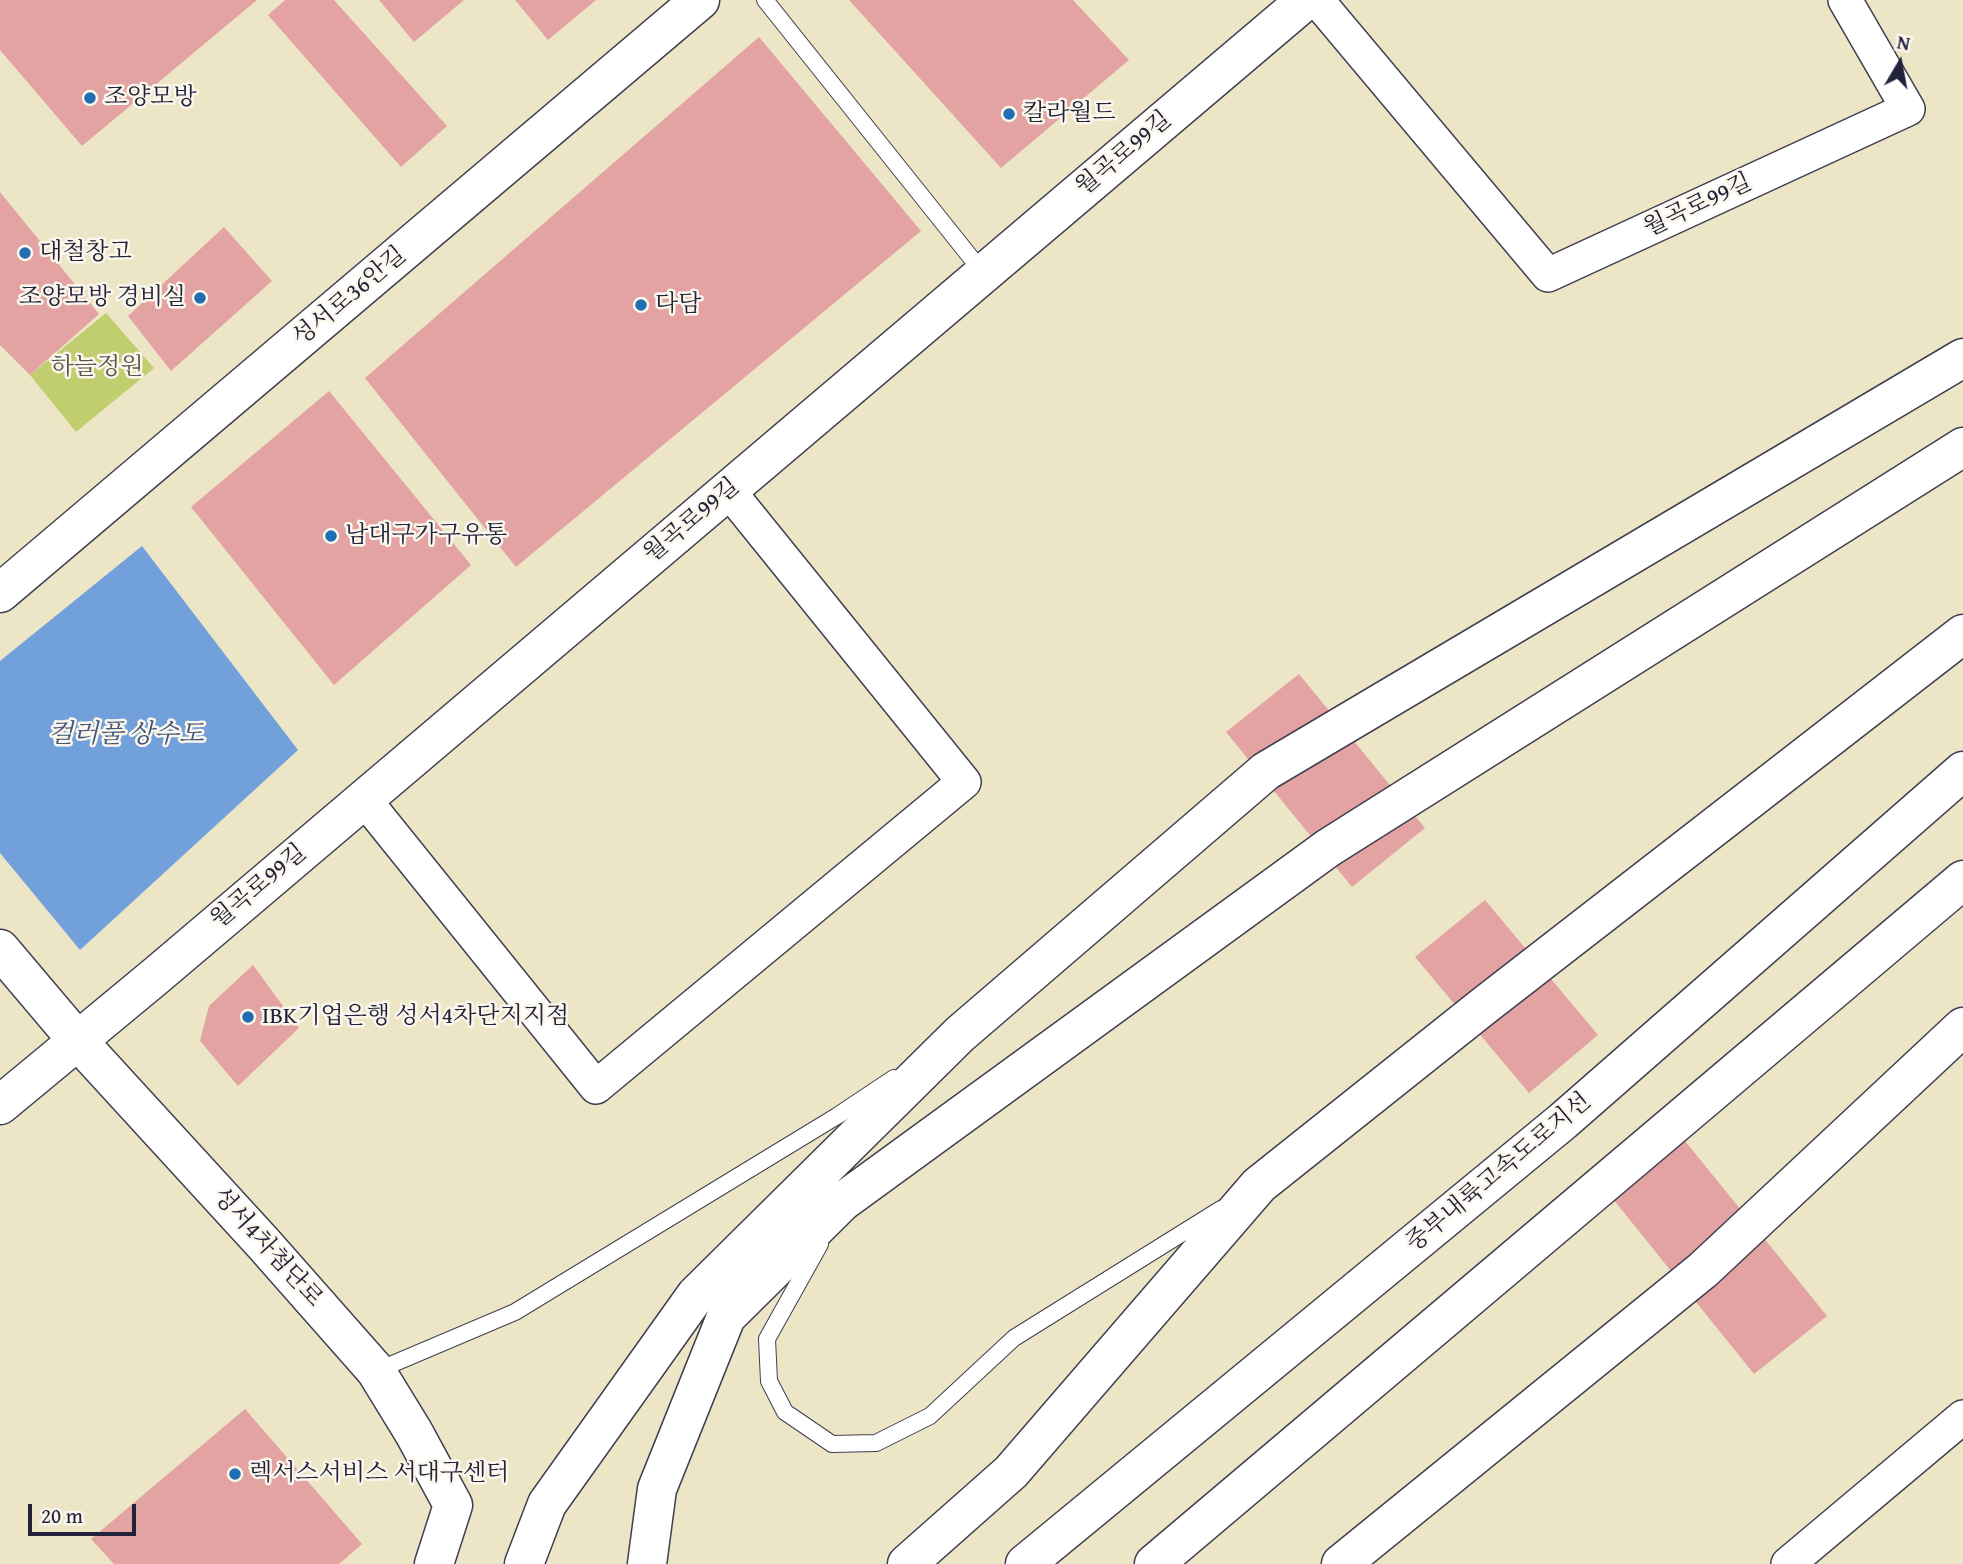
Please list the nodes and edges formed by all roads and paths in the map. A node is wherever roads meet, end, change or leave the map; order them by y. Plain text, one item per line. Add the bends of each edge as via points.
1 (700, 0) edge
2 (765, 0) edge
3 (1306, 0) edge
4 (1317, 0) edge
5 (1845, 0) edge
6 (984, 274) junction
7 (1963, 358) edge
8 (1963, 447) edge
9 (728, 490) junction
10 (0, 593) edge
11 (1963, 635) edge
12 (1963, 771) edge
13 (364, 799) junction
14 (1963, 880) edge
15 (0, 949) edge
16 (1963, 1027) edge
17 (960, 1034) junction
18 (77, 1040) junction
19 (0, 1105) edge
20 (1259, 1185) junction
21 (842, 1202) junction
22 (376, 1371) junction
23 (1963, 1417) edge
24 (434, 1564) edge
25 (524, 1564) edge
26 (648, 1564) edge
27 (907, 1564) edge
28 (1026, 1564) edge
29 (1154, 1564) edge
30 (1341, 1564) edge
31 (1788, 1564) edge

1 - 10 main road, 성서로36안길
2 - 6 lane
3 - 6 main road, 월곡로99길
4 - 5 street, 월곡로99길 via 1548,275 1908,109
6 - 9 main road, 월곡로99길
7 - 17 main road via 1266,771
8 - 21 main road via 1328,848
9 - 13 main road, 월곡로99길
9 - 13 street via 964,782 596,1087
11 - 20 main road
12 - 28 main road, 중부내륙고속도로지선 via 1563,1121
13 - 18 main road, 월곡로99길
14 - 29 main road
15 - 18 main road, 성서4차첨단로
16 - 30 main road via 1703,1270
17 - 22 lane via 837,1116 515,1312
17 - 25 main road via 696,1295 547,1504
18 - 19 main road
18 - 22 main road, 성서4차첨단로
20 - 21 lane via 1014,1338 930,1416 876,1443 832,1444 785,1412 769,1381 767,1339
20 - 27 main road via 1011,1472
21 - 26 main road via 726,1317 657,1489
22 - 24 main road, 성서4차첨단로 via 453,1505
23 - 31 street

